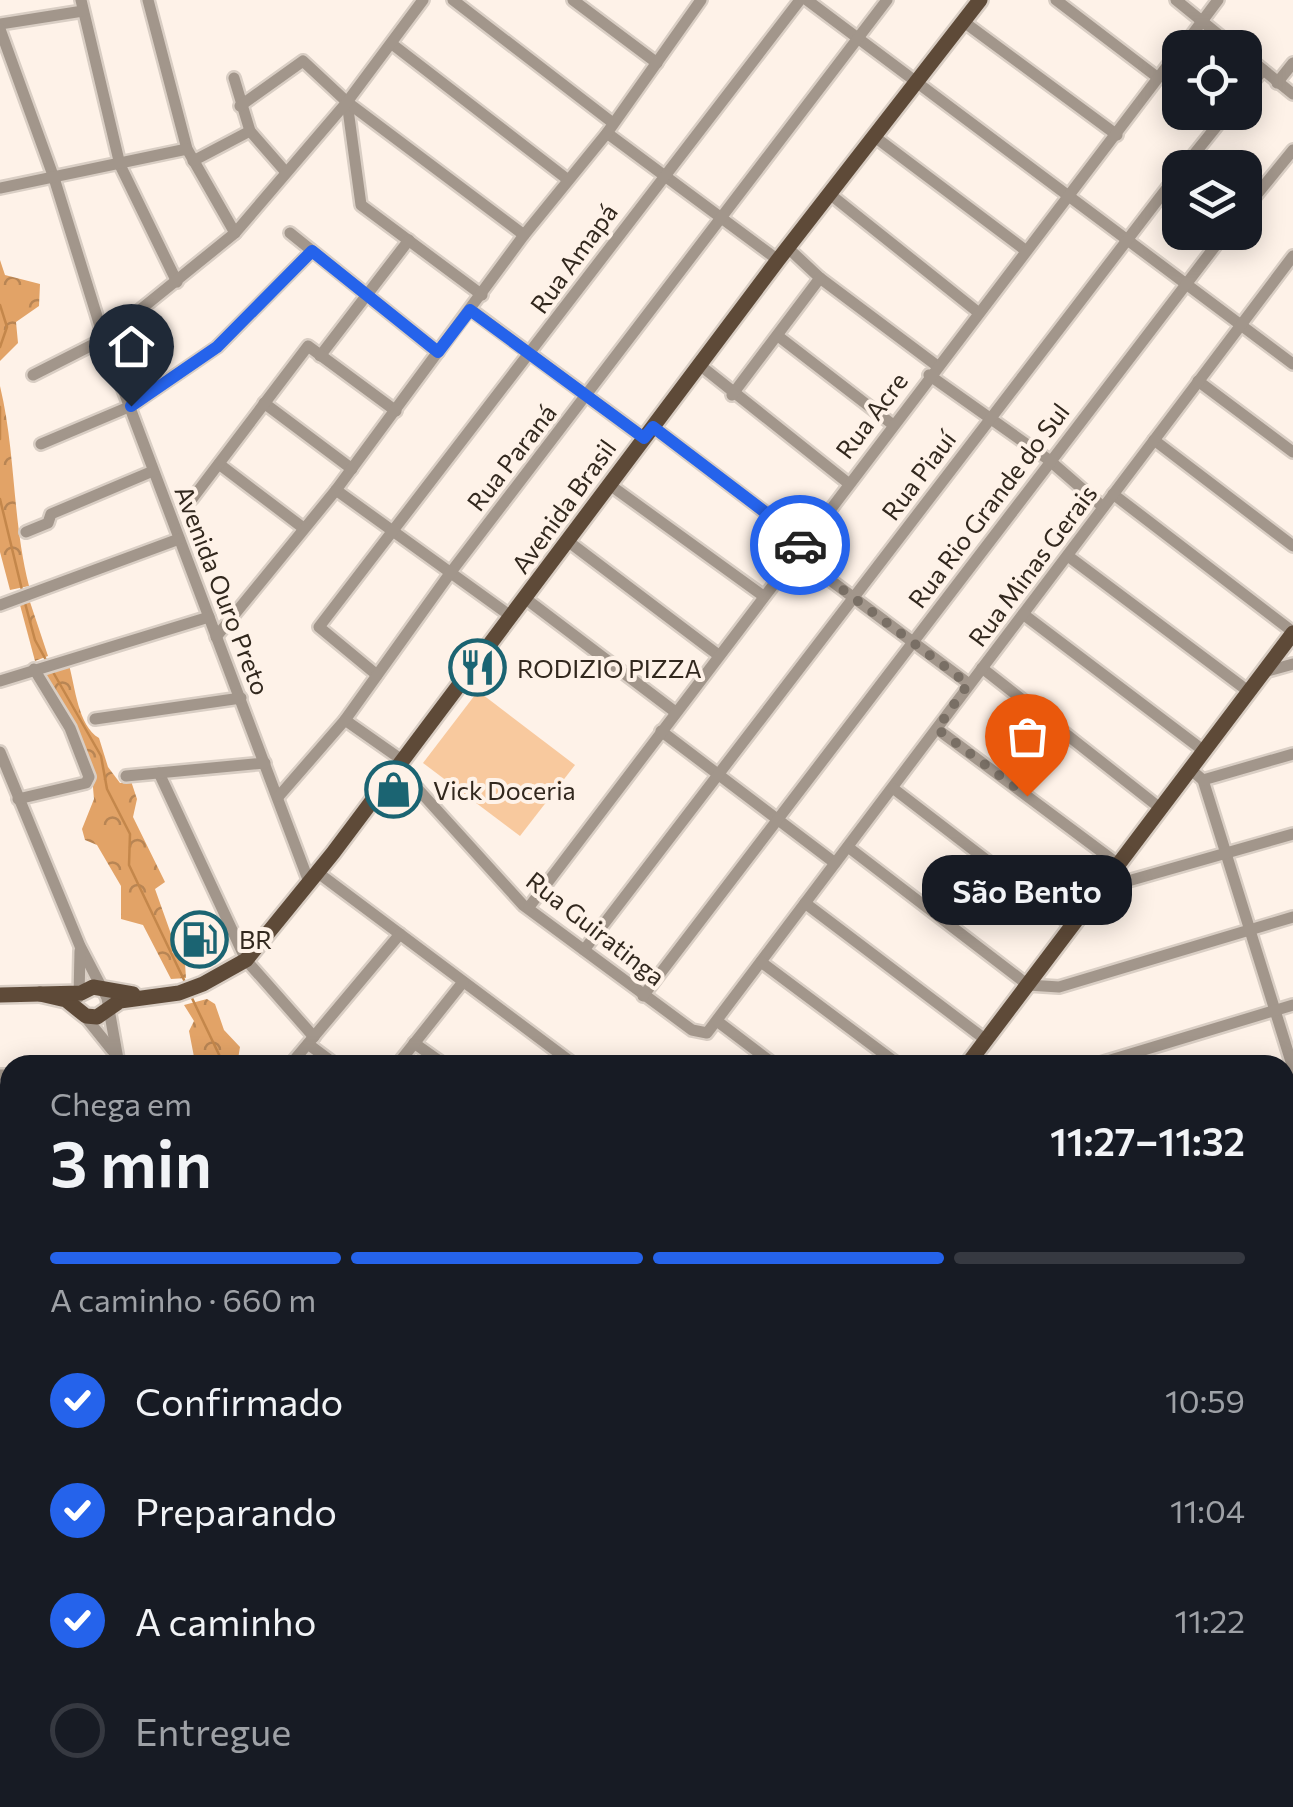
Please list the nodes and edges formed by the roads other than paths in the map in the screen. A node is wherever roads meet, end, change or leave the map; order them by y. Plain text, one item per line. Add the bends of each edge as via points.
1 (148, 0) edge
2 (423, 0) edge
3 (453, 0) edge
4 (573, 0) edge
5 (700, 0) edge
6 (803, 0) edge
7 (886, 0) edge
8 (980, 0) edge
9 (1056, 0) edge
10 (1176, 0) edge
11 (1218, 0) edge
12 (82, 5) edge
13 (1204, 21) junction
14 (964, 22) junction
15 (0, 26) edge
16 (1196, 30) edge
17 (1215, 30) edge
18 (858, 38) junction
19 (392, 44) junction
20 (657, 63) junction
21 (1293, 64) edge
22 (1162, 70) edge
23 (1263, 70) edge
24 (1157, 76) junction
25 (234, 78) dead end
26 (918, 81) junction
27 (1277, 82) junction
28 (1293, 94) edge
29 (347, 102) junction
30 (240, 106) junction
31 (610, 128) junction
32 (1213, 130) edge
33 (250, 132) junction
34 (1117, 135) junction
35 (875, 137) junction
36 (1197, 150) edge
37 (1293, 150) edge
38 (190, 155) junction
39 (120, 165) junction
40 (284, 170) junction
41 (660, 176) junction
42 (54, 178) junction
43 (567, 179) junction
44 (0, 188) edge
45 (1262, 188) edge
46 (1162, 192) edge
47 (830, 195) junction
48 (1067, 195) junction
49 (724, 218) junction
50 (234, 233) junction
51 (290, 233) dead end
52 (524, 235) junction
53 (410, 240) junction
54 (1123, 240) junction
55 (1025, 250) junction
56 (1211, 250) edge
57 (312, 251) junction
58 (783, 254) junction
59 (1291, 264) edge
60 (820, 278) junction
61 (177, 282) junction
62 (1184, 284) junction
63 (482, 295) junction
64 (366, 296) junction
65 (470, 310) junction
66 (979, 312) junction
67 (1240, 325) junction
68 (778, 336) junction
69 (104, 339) junction
70 (438, 352) junction
71 (532, 352) junction
72 (320, 356) junction
73 (1293, 364) edge
74 (702, 366) junction
75 (933, 370) junction
76 (32, 375) dead end
77 (1198, 381) junction
78 (732, 395) junction
79 (586, 396) junction
80 (264, 403) junction
81 (131, 406) junction
82 (396, 411) junction
83 (989, 418) junction
84 (892, 424) junction
85 (649, 433) junction
86 (1154, 440) junction
87 (41, 444) dead end
88 (1293, 452) edge
89 (1049, 460) junction
90 (219, 464) junction
91 (352, 469) junction
92 (153, 472) junction
93 (848, 483) junction
94 (610, 485) junction
95 (336, 490) junction
96 (1113, 494) junction
97 (192, 499) dead end
98 (1103, 507) junction
99 (302, 527) junction
100 (393, 530) junction
101 (26, 532) dead end
102 (179, 539) junction
103 (803, 541) junction
104 (569, 542) junction
105 (1293, 546) edge
106 (794, 553) junction
107 (1068, 556) junction
108 (450, 572) junction
109 (762, 595) junction
110 (526, 598) junction
111 (856, 598) junction
112 (0, 605) edge
113 (1023, 614) junction
114 (209, 617) junction
115 (512, 617) junction
116 (1293, 632) edge
117 (216, 637) junction
118 (913, 642) junction
119 (716, 654) junction
120 (1293, 664) edge
121 (42, 666) junction
122 (982, 668) junction
123 (1264, 672) junction
124 (376, 675) junction
125 (0, 681) edge
126 (968, 684) junction
127 (1248, 692) junction
128 (241, 698) junction
129 (674, 711) junction
130 (95, 719) dead end
131 (345, 720) junction
132 (937, 729) junction
133 (661, 731) junction
134 (0, 752) edge
135 (1204, 752) junction
136 (1293, 754) edge
137 (265, 762) junction
138 (400, 763) junction
139 (158, 773) junction
140 (1197, 775) junction
141 (126, 776) dead end
142 (718, 776) junction
143 (894, 789) junction
144 (279, 796) junction
145 (18, 799) junction
146 (1160, 808) junction
147 (780, 821) junction
148 (1293, 834) edge
149 (848, 847) junction
150 (1227, 852) junction
151 (835, 863) junction
152 (1118, 864) junction
153 (313, 877) junction
154 (1100, 888) junction
155 (805, 903) junction
156 (528, 906) junction
157 (1293, 917) edge
158 (1071, 925) junction
159 (1251, 929) junction
160 (400, 934) junction
161 (80, 946) junction
162 (584, 950) junction
163 (246, 960) junction
164 (761, 962) junction
165 (463, 982) junction
166 (1028, 985) junction
167 (81, 993) junction
168 (40, 994) junction
169 (0, 995) edge
170 (642, 996) junction
171 (105, 999) junction
172 (1293, 1005) edge
173 (1274, 1011) junction
174 (83, 1014) junction
175 (717, 1020) junction
176 (986, 1040) junction
177 (311, 1041) junction
178 (414, 1044) junction
179 (114, 1055) edge
180 (117, 1055) edge
181 (299, 1055) edge
182 (326, 1055) edge
183 (405, 1055) edge
184 (430, 1055) edge
185 (562, 1055) edge
186 (763, 1055) edge
187 (887, 1055) edge
188 (975, 1055) edge
189 (1127, 1055) edge
190 (1289, 1055) edge

1 - 38 street
2 - 19 street
3 - 31 street
4 - 20 street
5 - 20 street
6 - 18 street
6 - 41 street, Rua Amapá
7 - 18 street, Rua Paraná
8 - 14 main road, Avenida Brasil
9 - 24 street
10 - 13 street
11 - 13 street, Rua Acre
12 - 15 street
12 - 39 street
13 - 16 street, Rua Acre
13 - 17 street
14 - 26 main road, Avenida Brasil
14 - 34 street
15 - 42 street, Avenida Ouro Preto
18 - 26 street
18 - 49 street, Rua Paraná
19 - 29 street
19 - 43 street
20 - 31 street
21 - 27 street
22 - 24 street, Rua Acre
23 - 27 street
24 - 34 street, Rua Acre
25 - 30 street
26 - 35 main road, Avenida Brasil
26 - 48 street
27 - 28 street
29 - 30 street via 303,60
29 - 40 street
29 - 52 street
29 - 53 street via 358,201
30 - 33 street
31 - 41 street
31 - 43 street
32 - 36 street, Rua Piauí
33 - 38 street
33 - 40 street
34 - 48 street, Rua Acre
35 - 47 main road, Avenida Brasil
35 - 55 street
37 - 45 street
38 - 39 street
38 - 50 street
39 - 42 street
39 - 61 street
40 - 50 street
41 - 49 street
41 - 71 street, Rua Amapá
42 - 44 street
42 - 69 street, Avenida Ouro Preto
43 - 52 street
46 - 54 street, Rua Piauí
47 - 58 main road, Avenida Brasil
47 - 66 street
48 - 54 street
48 - 55 street, Rua Acre
49 - 58 street
49 - 79 street, Rua Paraná
50 - 61 street
51 - 57 street
52 - 63 street
53 - 63 street
53 - 64 street
54 - 62 street
54 - 83 street, Rua Piauí
55 - 66 street, Rua Acre
56 - 62 street, Rua Rio Grande do Sul
57 - 64 street
57 - 81 street via 217,347
58 - 60 street
58 - 74 main road, Avenida Brasil
59 - 67 street, Rua Minas Gerais
60 - 68 street
60 - 75 street
61 - 69 street
62 - 67 street
62 - 89 street, Rua Rio Grande do Sul
63 - 65 street
64 - 70 street
64 - 72 street
65 - 70 street
65 - 71 street
66 - 75 street, Rua Acre
67 - 73 street
67 - 77 street, Rua Minas Gerais
68 - 78 street
68 - 84 street
69 - 76 street
69 - 81 street, Avenida Ouro Preto
70 - 82 street
71 - 79 street
71 - 100 street, Rua Amapá
72 - 80 street via 308,346
72 - 82 street
74 - 78 street
74 - 85 main road, Avenida Brasil
75 - 83 street
75 - 84 street, Rua Acre
77 - 86 street, Rua Minas Gerais
77 - 88 street
78 - 93 street
79 - 85 street
79 - 108 street, Rua Paraná
80 - 90 street
80 - 91 street
81 - 87 street
81 - 92 street, Avenida Ouro Preto
82 - 91 street
83 - 89 street
83 - 111 street, Rua Piauí
84 - 93 street, Rua Acre
85 - 94 main road, Avenida Brasil
85 - 103 street
86 - 96 street, Rua Minas Gerais
86 - 105 street
89 - 98 street
89 - 118 street, Rua Rio Grande do Sul
90 - 97 street
90 - 99 street
91 - 95 street
92 - 101 street via 51,514 48,523
92 - 102 street, Avenida Ouro Preto
93 - 103 street, Rua Acre
94 - 104 main road, Avenida Brasil
94 - 109 street
95 - 99 street
95 - 100 street
96 - 98 street, Rua Minas Gerais
96 - 116 street
98 - 107 street, Rua Minas Gerais
99 - 117 street
100 - 108 street
100 - 124 street, Rua Amapá via 319,628
102 - 112 street
102 - 114 street, Avenida Ouro Preto
103 - 106 street, Rua Acre
104 - 110 main road, Avenida Brasil
104 - 119 street
106 - 109 street, Rua Acre
106 - 111 street
107 - 113 street, Rua Minas Gerais
107 - 127 street
108 - 115 street
108 - 124 street, Rua Paraná
109 - 119 street, Rua Acre
110 - 115 main road, Avenida Brasil
110 - 129 street
111 - 118 street
111 - 142 street, Rua Piauí
113 - 122 street, Rua Minas Gerais
113 - 135 street
114 - 117 street, Avenida Ouro Preto
114 - 121 street
115 - 138 main road, Avenida Brasil
116 - 123 main road
117 - 128 street, Avenida Ouro Preto
118 - 126 street
118 - 147 street, Rua Rio Grande do Sul
119 - 129 street, Rua Acre
120 - 123 street
121 - 125 street
121 - 145 street via 87,768 86,783
122 - 126 street, Rua Minas Gerais
122 - 146 street
123 - 127 main road
124 - 131 street, Rua Paraná
126 - 132 street, Rua Minas Gerais
127 - 135 main road
128 - 130 street
128 - 137 street, Avenida Ouro Preto
129 - 133 street, Rua Acre
131 - 138 street, Rua Guiratinga
131 - 144 street, Rua Paraná
132 - 143 street, Rua Minas Gerais
132 - 152 street
133 - 142 street
133 - 156 street, Rua Acre
134 - 145 street
135 - 140 main road
136 - 140 street
137 - 139 street
137 - 144 street, Avenida Ouro Preto
138 - 153 main road, Avenida Brasil
138 - 156 street, Rua Guiratinga
139 - 141 street
139 - 163 street
140 - 146 main road
140 - 150 street
142 - 147 street
142 - 162 street, Rua Piauí
143 - 149 street, Rua Minas Gerais
143 - 158 street
144 - 153 street, Avenida Ouro Preto
145 - 161 street
146 - 152 main road
147 - 151 street
147 - 170 street, Rua Rio Grande do Sul
148 - 150 street
149 - 151 street, Rua Minas Gerais
149 - 166 street
150 - 154 street
150 - 159 street
151 - 155 street, Rua Minas Gerais
152 - 154 main road
153 - 160 street
153 - 163 main road, Avenida Brasil
154 - 158 main road
155 - 164 street, Rua Minas Gerais
155 - 176 street
156 - 162 street, Rua Guiratinga
157 - 159 street
158 - 166 main road
159 - 166 street via 1059,988
159 - 173 street
160 - 165 street
160 - 177 street
161 - 167 street
161 - 171 street
162 - 170 street, Rua Guiratinga
163 - 171 main road, Avenida Brasil via 179,993
163 - 177 street
164 - 175 street, Rua Minas Gerais
164 - 187 street
165 - 178 street
165 - 185 street
166 - 176 main road
167 - 168 main road, Avenida Brasil
167 - 171 main road, Avenida Brasil via 93,987
167 - 174 street
168 - 169 main road, Avenida Brasil
168 - 174 main road, Avenida Brasil via 66,1000
170 - 175 street, Rua Guiratinga via 692,1030 706,1032
171 - 174 main road, Avenida Brasil via 97,1017
171 - 180 street
172 - 173 street
173 - 189 street
173 - 190 street
174 - 179 street
175 - 186 street
176 - 188 main road
177 - 181 street
177 - 182 street
178 - 183 street
178 - 184 street

